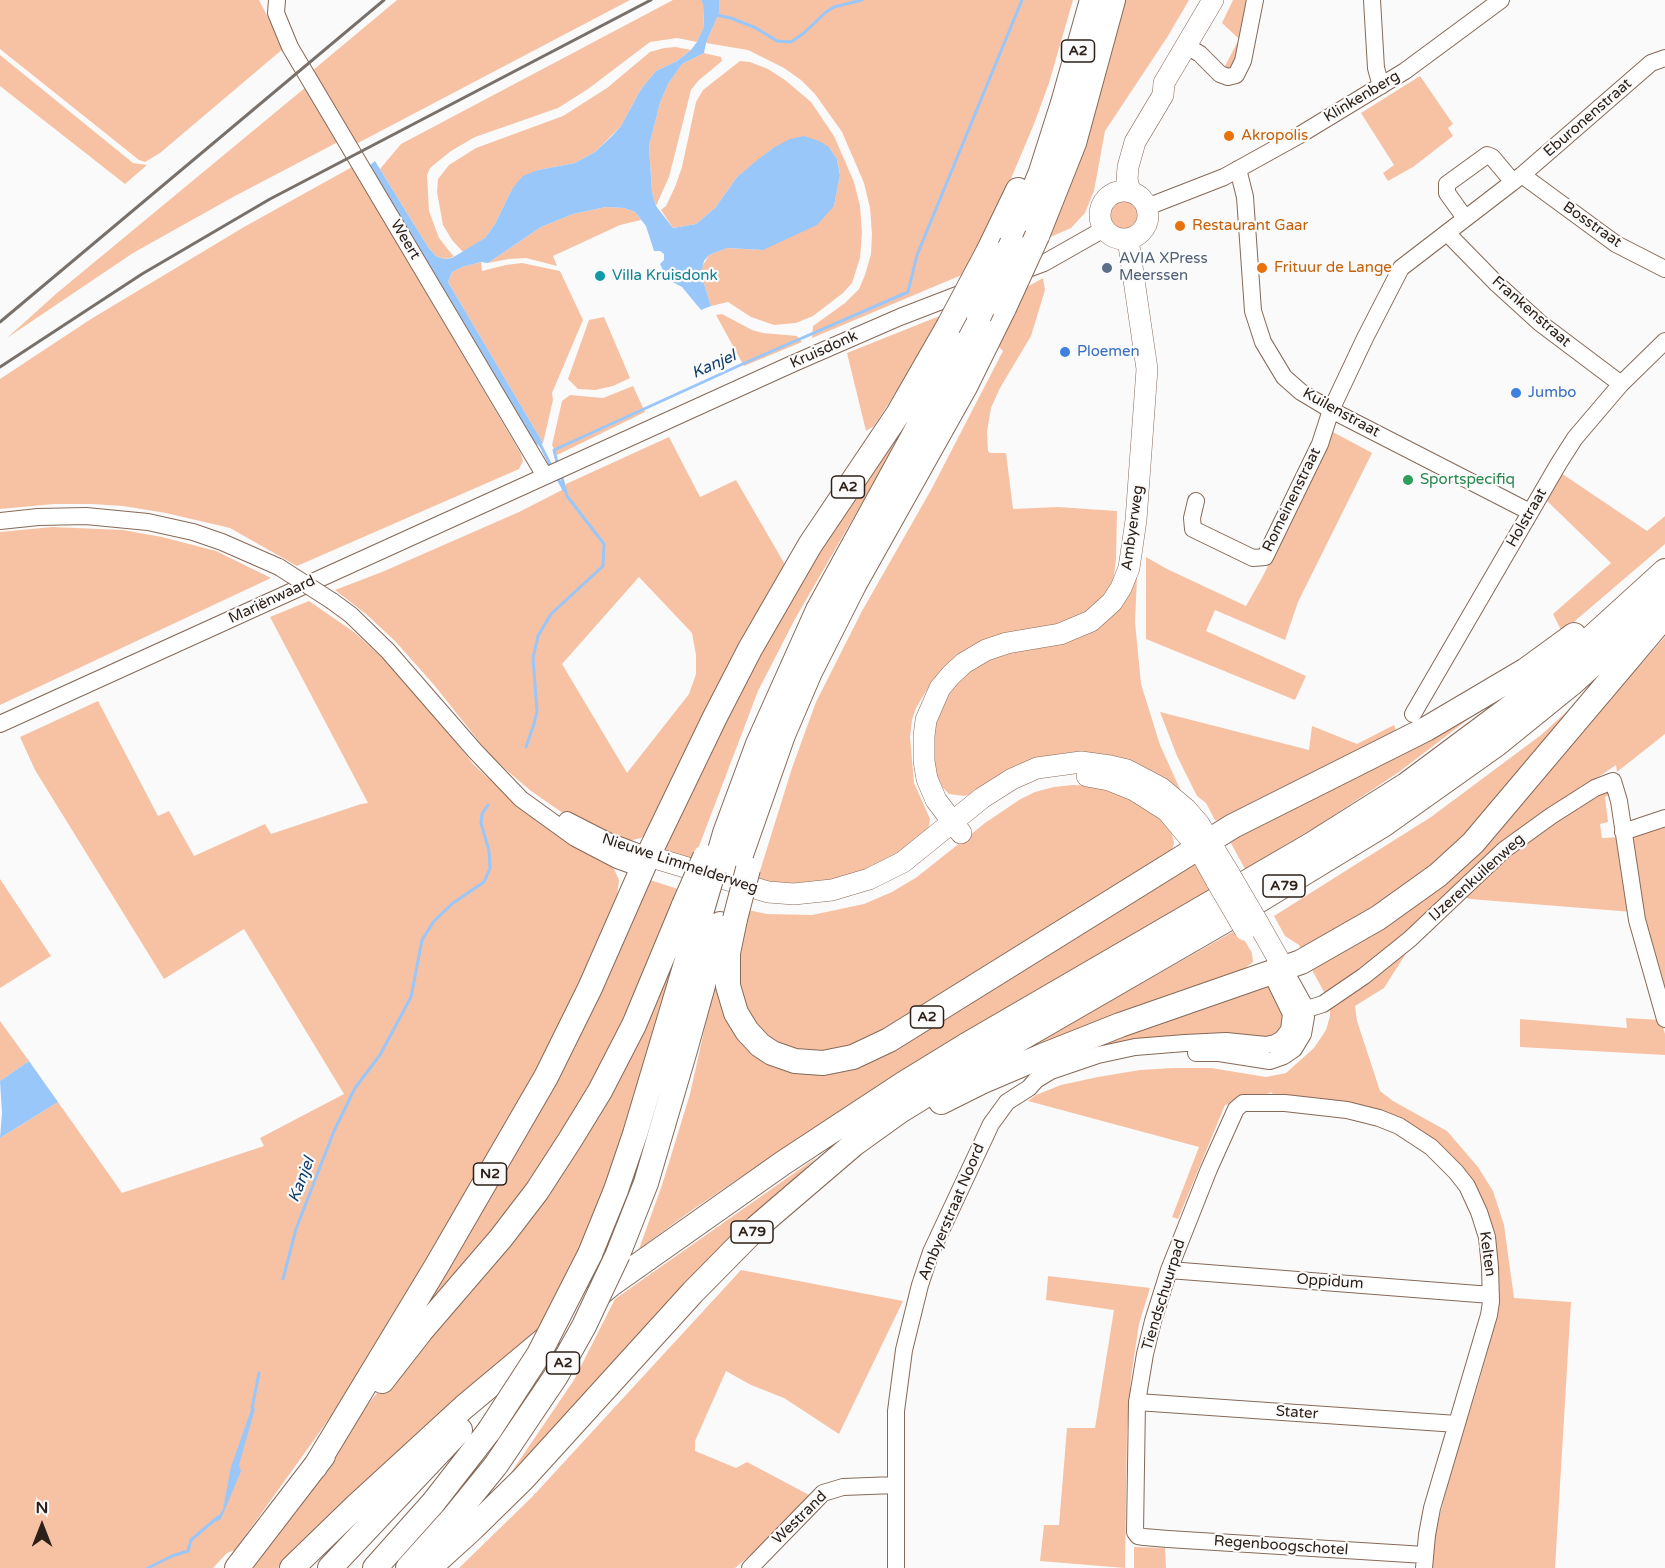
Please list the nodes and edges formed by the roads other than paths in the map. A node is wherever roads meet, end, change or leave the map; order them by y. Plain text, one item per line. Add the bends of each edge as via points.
1 (277, 0) edge
2 (1092, 0) edge
3 (1113, 0) edge
4 (1213, 0) edge
5 (1255, 0) edge
6 (1372, 0) edge
7 (1501, 0) edge
8 (1187, 46) junction
9 (1665, 57) edge
10 (1382, 86) junction
11 (1063, 103) junction
12 (1238, 169) junction
13 (1517, 178) junction
14 (1122, 192) junction
15 (1147, 207) junction
16 (1465, 218) junction
17 (1104, 229) junction
18 (1447, 233) junction
19 (1128, 239) junction
20 (1665, 269) edge
21 (1665, 343) edge
22 (1621, 384) junction
23 (1331, 410) junction
24 (545, 476) junction
25 (1196, 501) dead end
26 (1530, 512) junction
27 (0, 521) edge
28 (1665, 558) edge
29 (1665, 571) edge
30 (1665, 599) edge
31 (1665, 616) edge
32 (1413, 714) dead end
33 (0, 724) edge
34 (1665, 818) edge
35 (956, 828) junction
36 (1623, 832) junction
37 (1204, 845) junction
38 (645, 863) junction
39 (727, 863) junction
40 (711, 912) junction
41 (1277, 971) junction
42 (1298, 1012) junction
43 (1665, 1019) edge
44 (1243, 1103) joint
45 (873, 1131) junction
46 (626, 1262) junction
47 (1169, 1270) junction
48 (1491, 1295) junction
49 (1137, 1402) junction
50 (1457, 1424) junction
51 (315, 1467) junction
52 (895, 1485) junction
53 (1138, 1536) joint
54 (1425, 1562) edge
55 (237, 1568) edge
56 (292, 1568) edge
57 (330, 1568) edge
58 (375, 1568) edge
59 (408, 1568) edge
60 (429, 1568) edge
61 (750, 1568) edge
62 (896, 1568) edge

1 - 24 street, Weert via 276,13 290,47
2 - 11 highway, A2
3 - 39 highway, A2, bridge via 1074,143 1037,236 965,387 840,610 783,735 779,767
4 - 8 main road
5 - 8 street via 1243,61 1236,75 1220,74
6 - 10 street via 1376,68
7 - 10 street, Klinkenberg
8 - 14 main road via 1164,82 1153,88 1121,142 1115,163
9 - 13 street, Eburonenstraat via 1652,63
10 - 12 street, Klinkenberg
11 - 38 highway, A2, bridge via 948,327 898,414 810,544 750,649
11 - 39 highway, A2, bridge via 1041,172 979,316 818,610 758,744 725,833
12 - 15 street, Klinkenberg
12 - 23 street, Kuilenstraat via 1245,197 1252,304 1263,342 1284,377 1300,392
13 - 16 street, Eburonenstraat
13 - 16 street via 1487,155 1447,184 1447,193
13 - 20 street, Bosstraat via 1616,244
14 - 15 main road via 1141,198
14 - 17 main road via 1101,206
15 - 19 main road via 1144,229
16 - 18 street, Eburonenstraat
17 - 19 main road via 1114,237
17 - 24 street, Kruisdonk via 1044,262 888,322
18 - 22 street, Frankenstraat via 1540,323
18 - 23 street, Eburonenstraat via 1401,268
19 - 35 main road, Ambyerweg via 1147,369 1129,568 1112,602 1090,621 1060,634 986,650 964,663 940,688 926,720 924,762 936,800
21 - 22 street, Holstraat
22 - 26 street, Holstraat via 1575,438
23 - 25 street, Romeinenstraat via 1320,444 1265,556 1253,558 1193,529
23 - 26 street, Kuilenstraat
24 - 33 street, Mariënwaard
26 - 32 street, Holstraat
27 - 38 street, Nieuwe Limmelderweg, bridge via 86,516 148,522 222,542 279,567 351,615 521,799 554,825 594,848
28 - 37 highway via 1573,636 1526,670 1426,729 1233,826
29 - 46 highway, A79 via 1516,703 1406,785 1311,845 903,1084
30 - 45 highway, A79 via 1497,744 1383,825 973,1066
31 - 41 highway, A79 via 1456,859 1378,918 1301,962
34 - 36 street
35 - 37 main road, Nieuwe Limmelderweg via 981,798 1023,773 1081,762 1110,765 1152,782 1199,824
35 - 38 main road, Nieuwe Limmelderweg via 924,864 891,884 856,898 819,906 780,908 752,904
36 - 42 street, IJzerenkuilenweg via 1613,781 1551,816 1504,850 1410,939 1364,976 1323,1004
36 - 43 street, IJzerenkuilenweg via 1637,920
37 - 40 highway, A2 via 889,1040 839,1061 810,1064 782,1058 760,1045 732,1004 728,953
37 - 41 main road, Nieuwe Limmelderweg, bridge
38 - 51 highway, N2 via 546,1077
39 - 40 highway, A2, bridge
39 - 40 highway, A2, bridge
40 - 46 highway, A2
40 - 51 highway, N2 via 655,979 616,1062 548,1174 501,1238 421,1331
40 - 58 highway, A2, bridge via 616,1190 590,1254 539,1354 489,1431 433,1503
41 - 42 street
41 - 45 highway, A79 via 1120,1025
42 - 52 street, Ambyerstraat Noord via 1289,1030 1275,1044 1226,1041 1135,1047 1098,1055 1051,1071 1007,1102 991,1124 932,1252 910,1322 896,1411
44 - 47 street, Tiendschuurpad via 1236,1108
44 - 48 street, Kelten via 1285,1103 1360,1112 1400,1126 1431,1147 1467,1186 1479,1212 1488,1244
45 - 60 highway, A79 via 757,1227 523,1479
46 - 56 highway, A79 via 602,1291 464,1407
46 - 57 highway, A79 via 567,1328 466,1424
46 - 59 highway, A2, bridge via 496,1465
47 - 48 street, Oppidum
47 - 49 street, Tiendschuurpad via 1145,1354
48 - 50 street, Kelten via 1485,1336
49 - 50 street, Stater
49 - 53 street, Tiendschuurpad
50 - 54 street, Kelten via 1432,1508
51 - 55 highway, N2
52 - 61 street, Westrand via 843,1486 826,1491
52 - 62 street, Ambyerstraat Noord
53 - 54 street, Regenboogschotel

